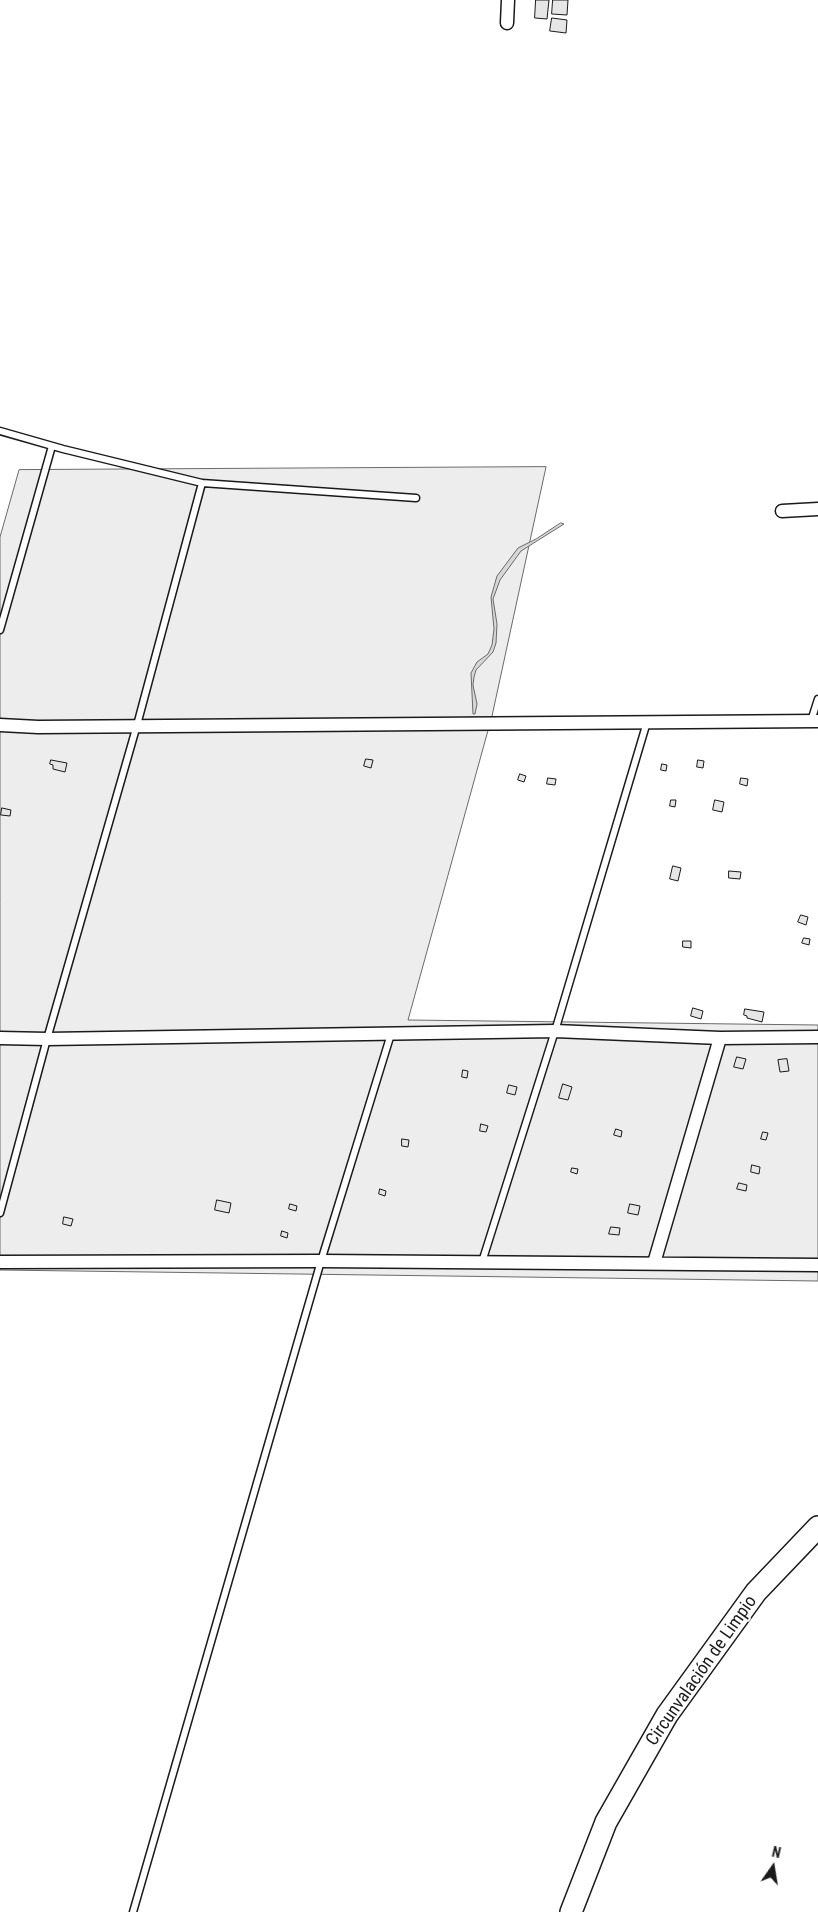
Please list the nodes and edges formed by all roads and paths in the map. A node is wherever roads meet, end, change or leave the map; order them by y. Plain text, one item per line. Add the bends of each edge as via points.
1 (508, 0) edge
2 (507, 23) dead end
3 (0, 431) edge
4 (52, 446) junction
5 (202, 483) junction
6 (416, 498) dead end
7 (818, 509) edge
8 (782, 510) dead end
9 (0, 630) edge
10 (818, 698) edge
11 (815, 721) edge
12 (646, 722) junction
13 (0, 725) edge
14 (137, 725) junction
15 (555, 1031) junction
16 (390, 1034) junction
17 (818, 1037) edge
18 (0, 1038) edge
19 (720, 1038) junction
20 (47, 1039) junction
21 (0, 1213) edge
22 (321, 1261) junction
23 (0, 1262) edge
24 (482, 1262) junction
25 (654, 1263) junction
26 (818, 1265) edge
27 (818, 1527) edge
28 (133, 1912) edge
29 (571, 1912) edge

1 - 2 street
3 - 4 lane
4 - 5 lane
4 - 9 lane
5 - 6 lane
5 - 14 lane
7 - 8 street
10 - 11 lane
11 - 12 street
12 - 14 street
12 - 15 lane
13 - 14 street
14 - 20 lane
15 - 16 street
15 - 19 street
15 - 24 lane
16 - 20 street
16 - 22 lane
17 - 19 street
18 - 20 street
19 - 25 street
20 - 21 lane
22 - 23 street
22 - 24 street
22 - 28 lane
24 - 25 street
25 - 26 street
27 - 29 highway, Circunvalación de Limpio via 756,1592 667,1715 606,1822

